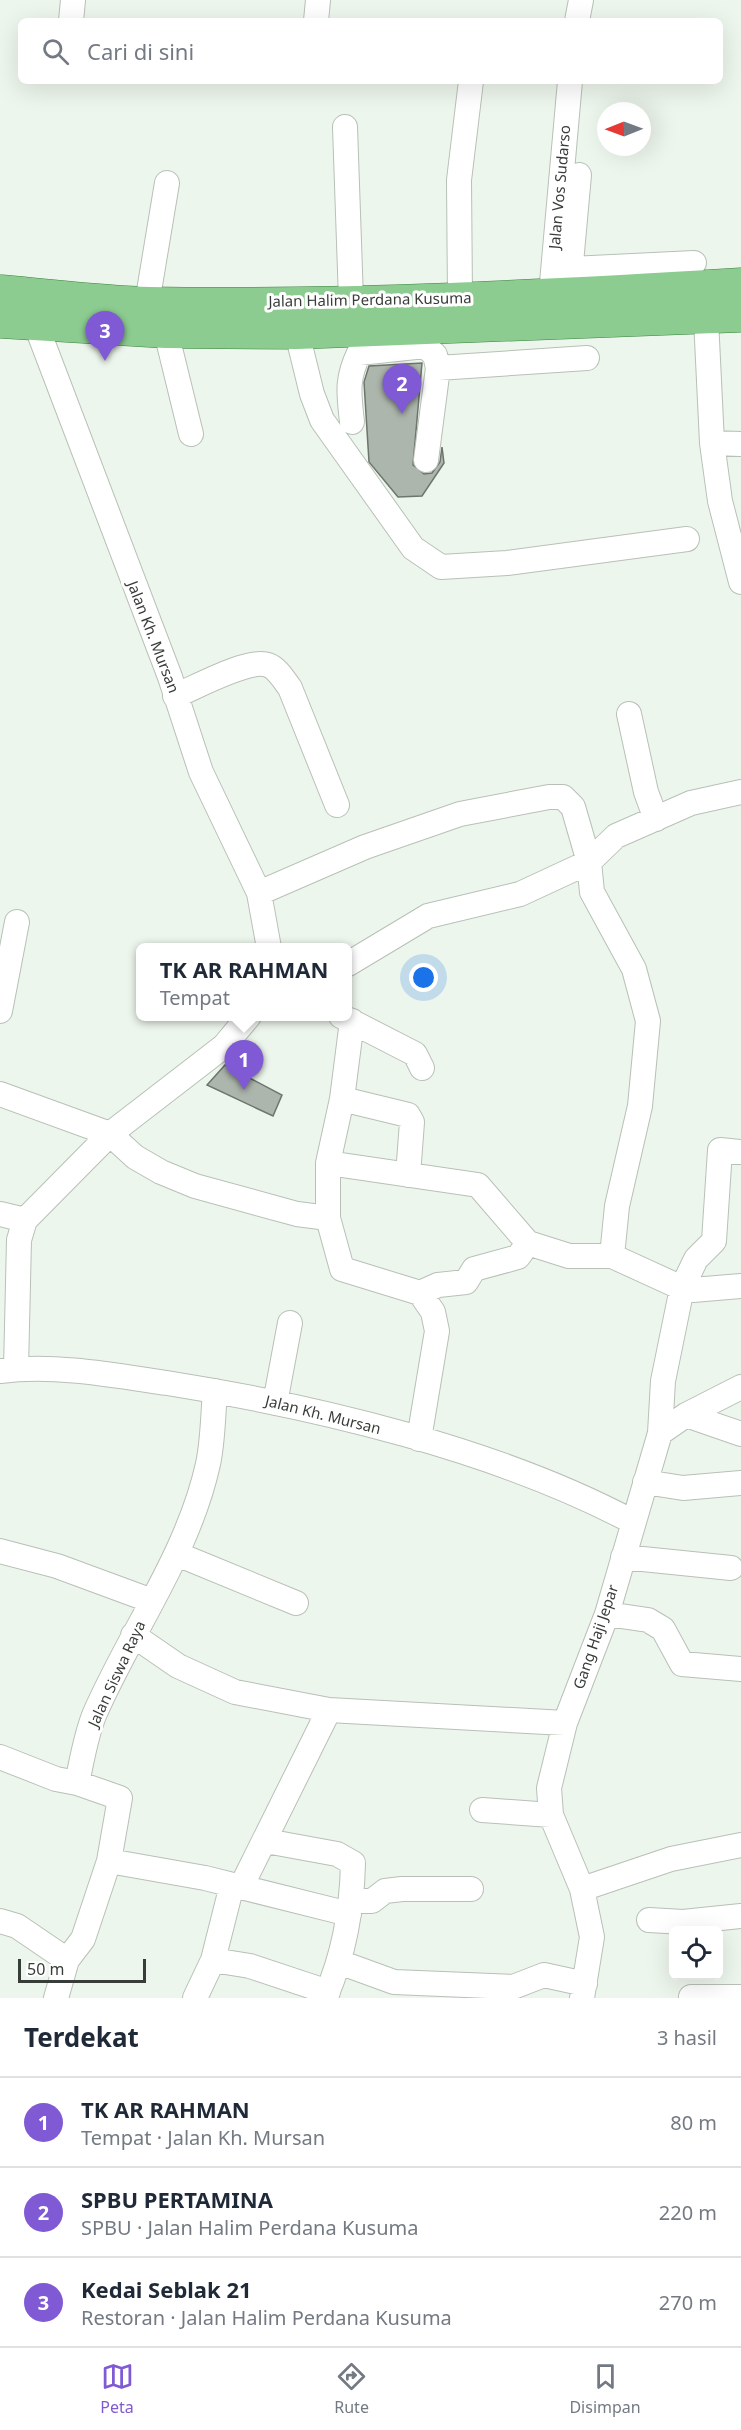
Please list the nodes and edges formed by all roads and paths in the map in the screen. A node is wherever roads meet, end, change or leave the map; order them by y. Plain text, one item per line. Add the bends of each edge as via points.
1 (73, 0) edge
2 (318, 0) edge
3 (581, 0) edge
4 (71, 18) edge
5 (316, 18) edge
6 (578, 18) edge
7 (471, 84) edge
8 (570, 84) edge
9 (345, 127) dead end
10 (579, 175) dead end
11 (167, 183) dead end
12 (741, 284) edge
13 (564, 285) junction
14 (0, 291) edge
15 (460, 299) junction
16 (351, 300) junction
17 (147, 303) junction
18 (741, 316) edge
19 (706, 319) junction
20 (0, 322) edge
21 (36, 325) junction
22 (166, 332) junction
23 (297, 333) junction
24 (427, 338) junction
25 (357, 343) junction
26 (587, 358) dead end
27 (438, 368) junction
28 (352, 423) dead end
29 (191, 434) dead end
30 (712, 443) junction
31 (741, 444) edge
32 (426, 460) dead end
33 (687, 538) dead end
34 (741, 582) edge
35 (175, 696) junction
36 (629, 714) dead end
37 (741, 792) edge
38 (337, 805) dead end
39 (656, 819) junction
40 (589, 862) junction
41 (260, 893) junction
42 (17, 922) dead end
43 (267, 943) edge
44 (352, 962) edge
45 (0, 1011) edge
46 (246, 1021) edge
47 (347, 1021) edge
48 (351, 1021) edge
49 (422, 1068) dead end
50 (0, 1094) edge
51 (342, 1099) junction
52 (110, 1134) junction
53 (741, 1152) edge
54 (328, 1163) junction
55 (408, 1174) junction
56 (0, 1214) edge
57 (328, 1218) junction
58 (25, 1220) junction
59 (528, 1243) junction
60 (612, 1256) junction
61 (741, 1286) edge
62 (682, 1288) junction
63 (420, 1293) junction
64 (290, 1323) dead end
65 (8, 1370) edge
66 (741, 1387) edge
67 (215, 1391) junction
68 (275, 1403) junction
69 (686, 1415) junction
70 (660, 1433) junction
71 (741, 1434) edge
72 (419, 1439) junction
73 (645, 1482) junction
74 (741, 1483) edge
75 (633, 1522) junction
76 (0, 1551) edge
77 (177, 1554) junction
78 (623, 1557) junction
79 (731, 1568) dead end
80 (152, 1601) junction
81 (297, 1603) dead end
82 (607, 1614) junction
83 (133, 1635) junction
84 (741, 1669) edge
85 (329, 1710) junction
86 (565, 1723) junction
87 (0, 1757) edge
88 (77, 1783) junction
89 (482, 1810) dead end
90 (551, 1815) junction
91 (266, 1841) junction
92 (741, 1845) edge
93 (109, 1861) junction
94 (236, 1886) junction
95 (471, 1888) dead end
96 (582, 1889) junction
97 (351, 1907) junction
98 (741, 1916) edge
99 (649, 1920) dead end
100 (0, 1921) edge
101 (67, 1960) junction
102 (213, 1960) junction
103 (339, 1962) junction
104 (393, 1990) edge
105 (583, 1991) edge
106 (327, 1995) edge
107 (691, 1997) edge
108 (741, 1997) edge
109 (56, 1998) edge
110 (195, 1998) edge

1 - 4 street
2 - 5 street
3 - 6 street
7 - 15 street via 459,180
8 - 13 street, Jalan Vos Sudarso
9 - 16 street
10 - 13 street
11 - 17 street
12 - 13 main road, Jalan Halim Perdana Kusuma via 679,272
13 - 15 main road, Jalan Halim Perdana Kusuma
14 - 17 main road, Jalan Halim Perdana Kusuma
15 - 16 main road, Jalan Halim Perdana Kusuma
16 - 17 main road, Jalan Halim Perdana Kusuma
18 - 19 main road, Jalan Halim Perdana Kusuma
19 - 24 main road, Jalan Halim Perdana Kusuma
19 - 30 street
20 - 21 main road, Jalan Halim Perdana Kusuma
21 - 22 main road, Jalan Halim Perdana Kusuma
21 - 35 street, Jalan Kh. Mursan
22 - 23 main road, Jalan Halim Perdana Kusuma
22 - 29 street
23 - 25 main road, Jalan Halim Perdana Kusuma
23 - 33 street via 322,420 413,548 441,567 507,563
24 - 25 main road, Jalan Halim Perdana Kusuma
24 - 27 street
25 - 28 street via 348,387
26 - 27 street
27 - 32 street
30 - 31 street
30 - 34 street via 720,501
35 - 38 street via 247,665 267,664 290,688
35 - 41 street, Jalan Kh. Mursan via 201,772
36 - 39 street via 645,792
37 - 39 street via 692,803
39 - 40 street via 616,836
40 - 41 street via 573,807 563,797 549,797 460,813 365,847
40 - 44 street via 520,894 428,916
40 - 60 street via 592,892 634,969 648,1021 640,1106 617,1206
41 - 43 street, Jalan Kh. Mursan
42 - 45 street
46 - 52 street via 224,1046
47 - 51 street
48 - 49 street via 415,1054
50 - 52 street
51 - 54 street
51 - 55 street via 408,1115 412,1122
52 - 57 street via 135,1157 195,1186 297,1214
52 - 58 street
53 - 62 street, Gang Haji Jepar via 720,1150 714,1241 696,1259
54 - 55 street
54 - 57 street
55 - 59 street via 478,1185
56 - 58 street
57 - 63 street via 342,1269
58 - 65 street via 19,1240
59 - 60 street via 568,1256
59 - 63 street via 518,1257 474,1269 466,1282 438,1285
60 - 62 street
61 - 62 street
62 - 70 street, Gang Haji Jepar via 663,1381
63 - 72 street via 433,1312 437,1331
64 - 68 street
65 - 67 street, Jalan Kh. Mursan via 92,1372
66 - 69 street
67 - 68 street, Jalan Kh. Mursan
67 - 77 street, Jalan Siswa Raya via 209,1463
68 - 72 street, Jalan Kh. Mursan
69 - 70 street
69 - 71 street
70 - 73 street, Gang Haji Jepar
72 - 75 street, Jalan Kh. Mursan via 580,1495
73 - 74 street via 682,1488
73 - 75 street, Gang Haji Jepar
75 - 78 street, Gang Haji Jepar
76 - 80 street via 57,1566
77 - 80 street, Jalan Siswa Raya
77 - 81 street
78 - 79 street
78 - 82 street, Gang Haji Jepar
80 - 83 street, Jalan Siswa Raya
82 - 84 street via 648,1620 663,1629 682,1665
82 - 86 street, Gang Haji Jepar
83 - 85 street via 178,1666 235,1692
83 - 88 street, Jalan Siswa Raya via 94,1715
85 - 86 street
85 - 91 street
86 - 90 street, Gang Haji Jepar via 549,1788
87 - 88 street
88 - 93 street via 120,1798
89 - 90 street
90 - 96 street, Gang Haji Jepar
91 - 94 street
91 - 97 street via 337,1854 353,1863
92 - 96 street via 671,1859
93 - 94 street
93 - 101 street via 83,1939
94 - 97 street
94 - 102 street
95 - 97 street via 386,1891 372,1901
96 - 105 street, Gang Haji Jepar via 592,1937
97 - 103 street
98 - 99 street via 683,1922
100 - 101 street via 18,1926
101 - 109 street
102 - 106 street via 250,1966
102 - 110 street
103 - 104 street, Gang Haji Jepar
103 - 106 street
104 - 105 street, Gang Haji Jepar via 513,1987 544,1975
107 - 108 street

